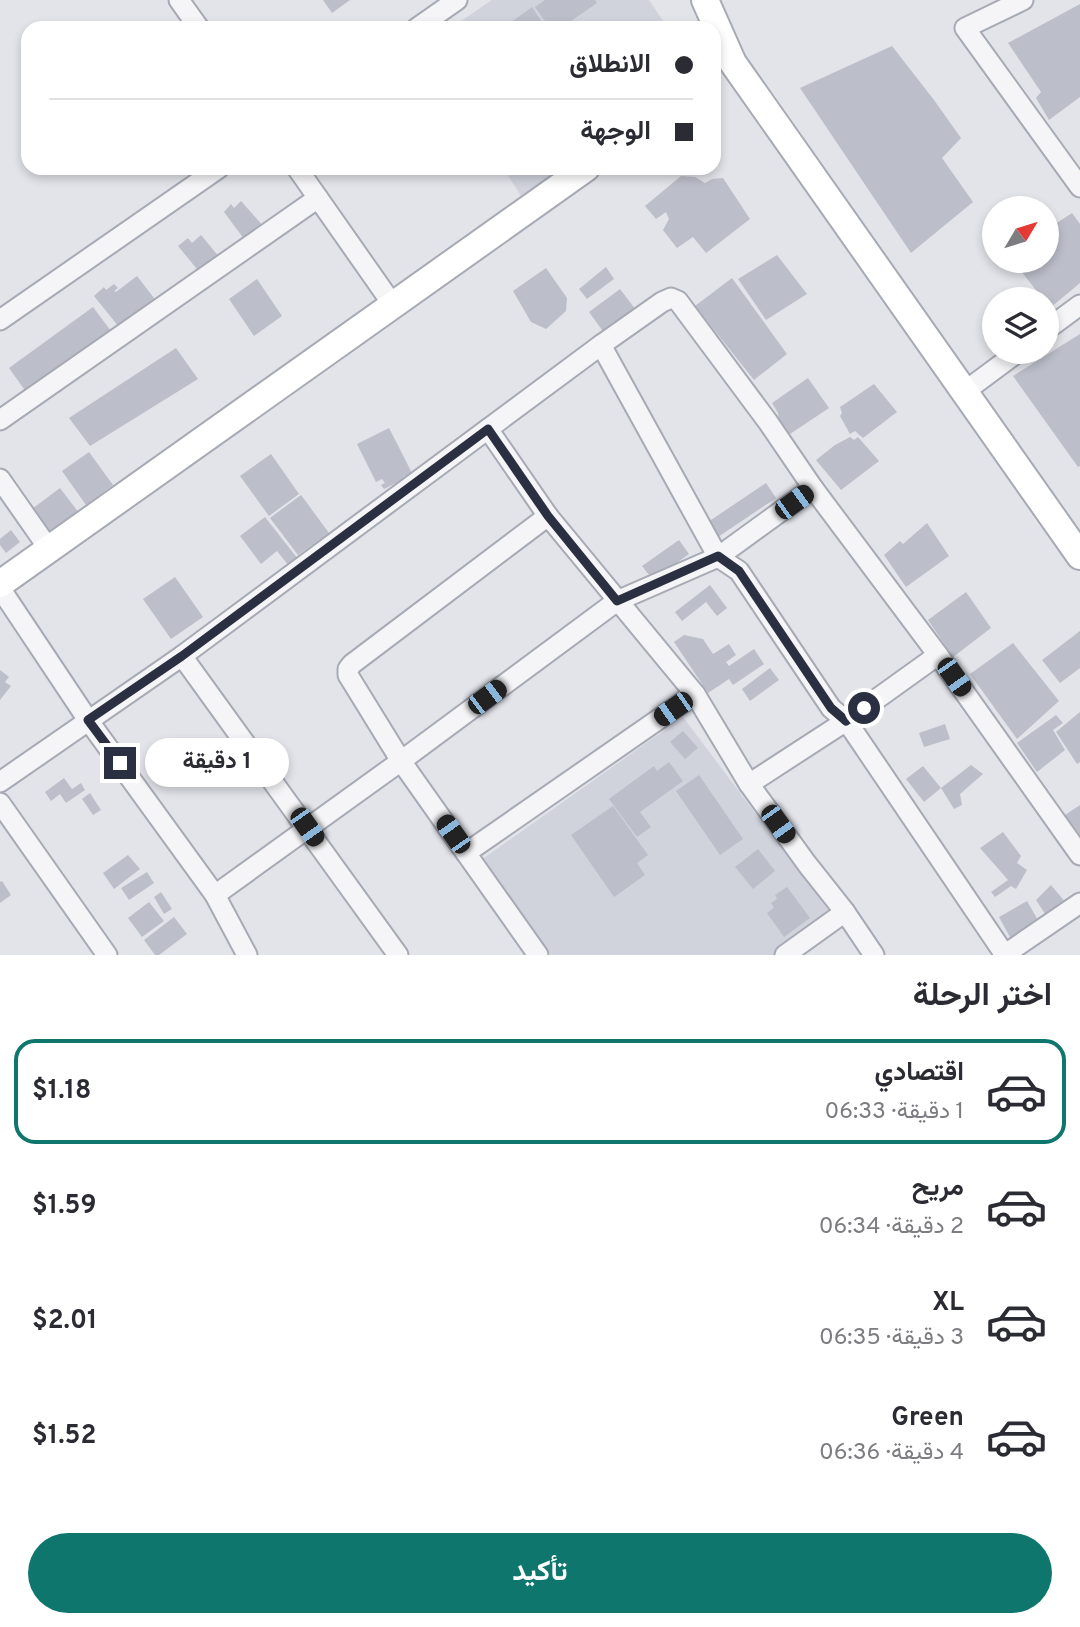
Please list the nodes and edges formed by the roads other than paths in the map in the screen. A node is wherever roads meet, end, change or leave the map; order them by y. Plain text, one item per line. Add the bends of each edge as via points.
1 (457, 0) edge
2 (705, 0) edge
3 (1023, 0) edge
4 (189, 4) edge
5 (196, 21) edge
6 (427, 21) edge
7 (711, 21) edge
8 (724, 70) edge
9 (209, 175) edge
10 (302, 175) edge
11 (576, 175) edge
12 (1080, 187) edge
13 (318, 198) junction
14 (393, 305) junction
15 (1080, 305) edge
16 (0, 320) edge
17 (1059, 320) edge
18 (601, 345) junction
19 (1002, 364) edge
20 (964, 392) junction
21 (0, 421) edge
22 (488, 429) junction
23 (0, 479) edge
24 (813, 488) junction
25 (548, 516) junction
26 (49, 549) junction
27 (718, 556) junction
28 (1080, 556) edge
29 (0, 586) edge
30 (617, 601) junction
31 (938, 655) junction
32 (182, 656) junction
33 (695, 694) junction
34 (88, 720) junction
35 (846, 721) junction
36 (401, 761) junction
37 (0, 782) edge
38 (749, 783) junction
39 (0, 803) edge
40 (307, 827) junction
41 (466, 853) junction
42 (1080, 855) edge
43 (215, 895) junction
44 (1080, 903) edge
45 (845, 912) junction
46 (528, 952) edge
47 (107, 955) edge
48 (247, 955) edge
49 (398, 955) edge
50 (785, 955) edge
51 (874, 955) edge
52 (1004, 955) edge

1 - 6 street
2 - 7 street
3 - 12 street via 965,28
4 - 5 street
8 - 20 street
9 - 16 street
10 - 13 street
11 - 14 street
13 - 14 street
13 - 21 street
14 - 26 street
15 - 17 street
18 - 22 street
18 - 24 street via 662,302 678,300
18 - 27 street
19 - 20 street
20 - 28 street
22 - 25 street
22 - 32 street
23 - 26 street
24 - 27 street
24 - 31 street
25 - 30 street
25 - 36 street via 348,669
26 - 29 street
27 - 30 street
27 - 35 street via 739,571 831,708
29 - 34 street
30 - 33 street
30 - 36 street
31 - 35 street
31 - 42 street
32 - 34 street
32 - 40 street
33 - 38 street
33 - 41 street
34 - 37 street
34 - 43 street
35 - 38 street
35 - 52 street
36 - 40 street
36 - 41 street
38 - 45 street
39 - 47 street
40 - 43 street
40 - 49 street
41 - 46 street
43 - 48 street
44 - 52 street
45 - 50 street
45 - 51 street

